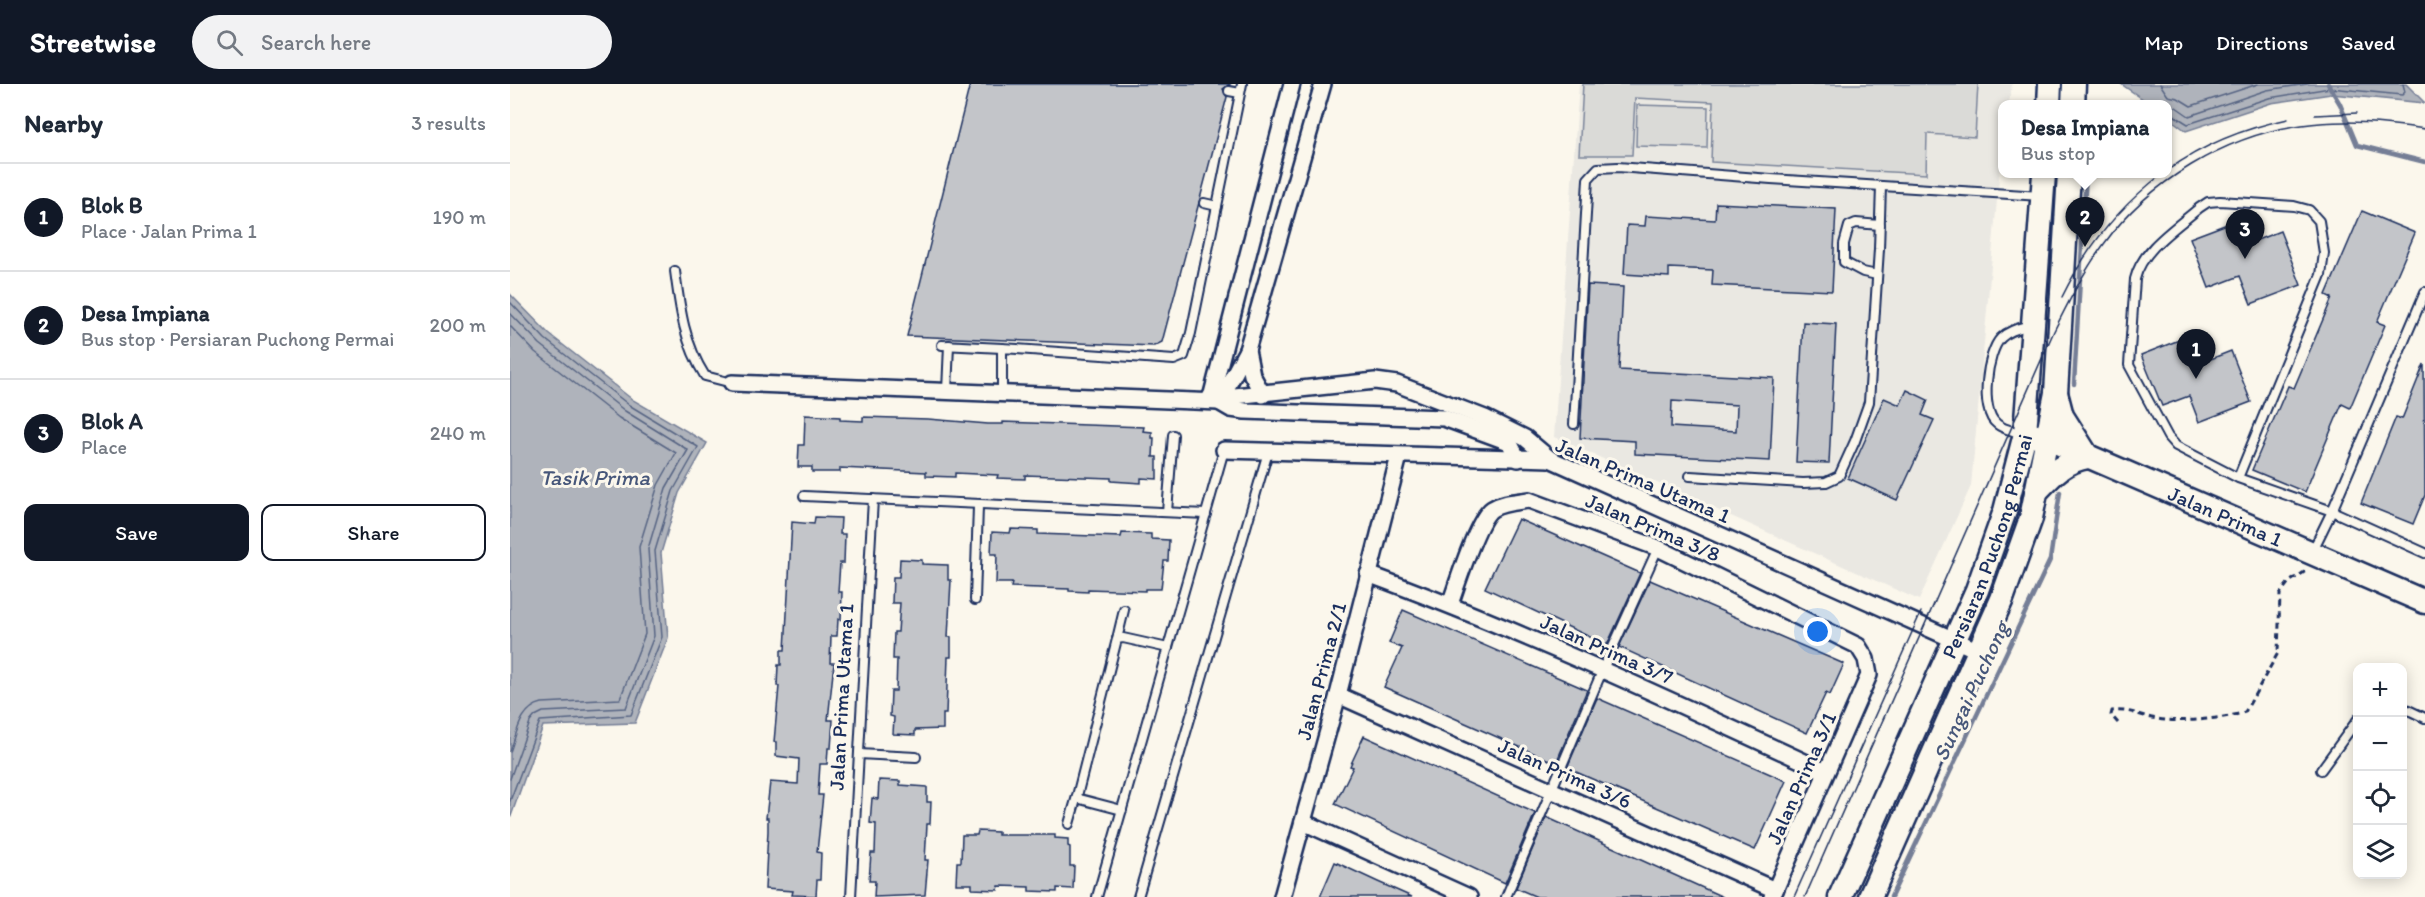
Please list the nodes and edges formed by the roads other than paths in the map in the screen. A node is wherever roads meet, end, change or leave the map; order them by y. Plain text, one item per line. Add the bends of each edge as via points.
1 (1242, 84) edge
2 (1292, 84) edge
3 (1323, 84) edge
4 (2050, 84) edge
5 (2074, 84) edge
6 (1228, 91) dead end
7 (1240, 93) junction
8 (2049, 100) edge
9 (2073, 100) edge
10 (2044, 178) edge
11 (2069, 178) edge
12 (1881, 186) junction
13 (2042, 196) junction
14 (1204, 203) dead end
15 (1217, 206) junction
16 (1880, 225) junction
17 (675, 271) dead end
18 (1877, 275) junction
19 (2425, 292) edge
20 (2033, 324) junction
21 (1002, 348) junction
22 (1247, 350) junction
23 (732, 383) joint
24 (947, 391) junction
25 (1002, 393) junction
26 (2056, 393) junction
27 (1263, 394) junction
28 (1213, 402) junction
29 (1574, 424) dead end
30 (1173, 435) dead end
31 (2036, 436) junction
32 (1224, 450) joint
33 (1268, 452) junction
34 (1399, 456) junction
35 (2088, 457) junction
36 (1518, 459) junction
37 (1550, 459) junction
38 (1690, 476) dead end
39 (2238, 478) junction
40 (2036, 492) junction
41 (804, 496) dead end
42 (873, 499) junction
43 (978, 506) junction
44 (2332, 511) junction
45 (1167, 512) junction
46 (1206, 514) junction
47 (1658, 548) junction
48 (2311, 553) junction
49 (2425, 553) edge
50 (1368, 574) junction
51 (975, 600) dead end
52 (2425, 602) edge
53 (1450, 604) junction
54 (1124, 610) dead end
55 (1117, 639) junction
56 (1954, 641) junction
57 (1168, 648) junction
58 (1979, 651) junction
59 (1603, 669) junction
60 (1869, 675) joint
61 (1338, 695) junction
62 (2407, 709) edge
63 (2425, 718) edge
64 (2353, 726) edge
65 (859, 754) junction
66 (916, 757) dead end
67 (2321, 770) dead end
68 (1826, 772) junction
69 (1551, 790) junction
70 (1077, 796) junction
71 (1122, 810) junction
72 (1303, 822) junction
73 (1069, 824) dead end
74 (1774, 894) edge
75 (851, 897) edge
76 (1097, 897) edge
77 (1138, 897) edge
78 (1282, 897) edge
79 (1470, 897) edge
80 (1506, 897) edge
81 (1840, 897) edge
82 (1870, 897) edge

1 - 7 lane
2 - 28 street
3 - 22 street
4 - 8 main road
5 - 9 main road
6 - 7 lane
7 - 15 lane
10 - 13 main road, Persiaran Puchong Permai
11 - 26 main road, Persiaran Puchong Permai
12 - 13 lane
12 - 16 lane
12 - 29 lane via 1598,168 1588,179
13 - 20 main road, Persiaran Puchong Permai
14 - 15 lane
15 - 21 lane via 1184,356 1174,360
16 - 18 lane
16 - 18 lane via 1849,226 1844,244 1844,262
17 - 23 lane via 682,323 694,359 705,376
18 - 38 lane via 1869,402 1839,476 1826,482 1803,483
19 - 44 lane
20 - 31 main road, Persiaran Puchong Permai
20 - 31 lane via 2012,330 2000,339 1993,350 1985,397 1996,424
21 - 24 lane via 946,345
21 - 25 lane
22 - 27 street via 1252,375
22 - 28 street
23 - 24 street
24 - 25 street
25 - 28 street
26 - 31 main road, Persiaran Puchong Permai
26 - 35 main road via 2062,416
27 - 28 street
27 - 37 street via 1343,383 1397,384 1485,418 1525,438
28 - 36 street via 1245,411 1444,418 1509,442
30 - 45 lane
31 - 35 main road, Jalan Prima 1
31 - 40 main road, Persiaran Puchong Permai
31 - 56 main road, Persiaran Puchong Permai
32 - 33 street, Jalan Prima Utama 1
32 - 46 lane, Jalan Prima Utama 1
33 - 34 street, Jalan Prima Utama 1
33 - 77 lane
34 - 36 street, Jalan Prima Utama 1
34 - 50 street, Jalan Prima 2/1
35 - 40 main road via 2055,471
35 - 48 main road, Jalan Prima 1
36 - 37 street, Jalan Prima Utama 1
37 - 56 street, Jalan Prima Utama 1
39 - 39 lane via 2324,263 2319,221 2309,210 2294,206 2208,202 2145,256 2134,279 2128,354 2133,375 2175,446
39 - 44 lane
40 - 58 main road, Persiaran Puchong Permai via 2031,518 2002,599
41 - 42 lane
42 - 43 lane
42 - 65 lane, Jalan Prima Utama 1
43 - 45 lane
43 - 51 lane
44 - 48 lane
44 - 49 lane
45 - 46 lane
46 - 57 lane, Jalan Prima Utama 1
47 - 53 street, Jalan Prima 3/8 via 1529,500 1507,503 1491,510 1480,528
47 - 59 lane
47 - 60 street, Jalan Prima 3/8 via 1858,646
48 - 52 main road, Jalan Prima 1
50 - 53 street, Jalan Prima 3/7
50 - 61 street, Jalan Prima 2/1
53 - 59 street, Jalan Prima 3/7
54 - 55 lane
55 - 57 lane
55 - 70 lane
56 - 58 street, Jalan Prima Utama 1
56 - 81 main road, Persiaran Puchong Permai
57 - 71 lane, Jalan Prima Utama 1
58 - 82 main road, Persiaran Puchong Permai
59 - 68 street, Jalan Prima 3/7
59 - 69 lane
60 - 68 street, Jalan Prima 3/1
61 - 69 street, Jalan Prima 3/6
61 - 72 street, Jalan Prima 2/1
62 - 63 lane
64 - 67 lane
65 - 66 lane
65 - 75 lane, Jalan Prima Utama 1
68 - 74 street, Jalan Prima 3/1
69 - 74 street, Jalan Prima 3/6
69 - 80 lane
70 - 71 lane
70 - 73 lane
71 - 76 lane, Jalan Prima Utama 1
72 - 78 street, Jalan Prima 2/1
72 - 79 street

